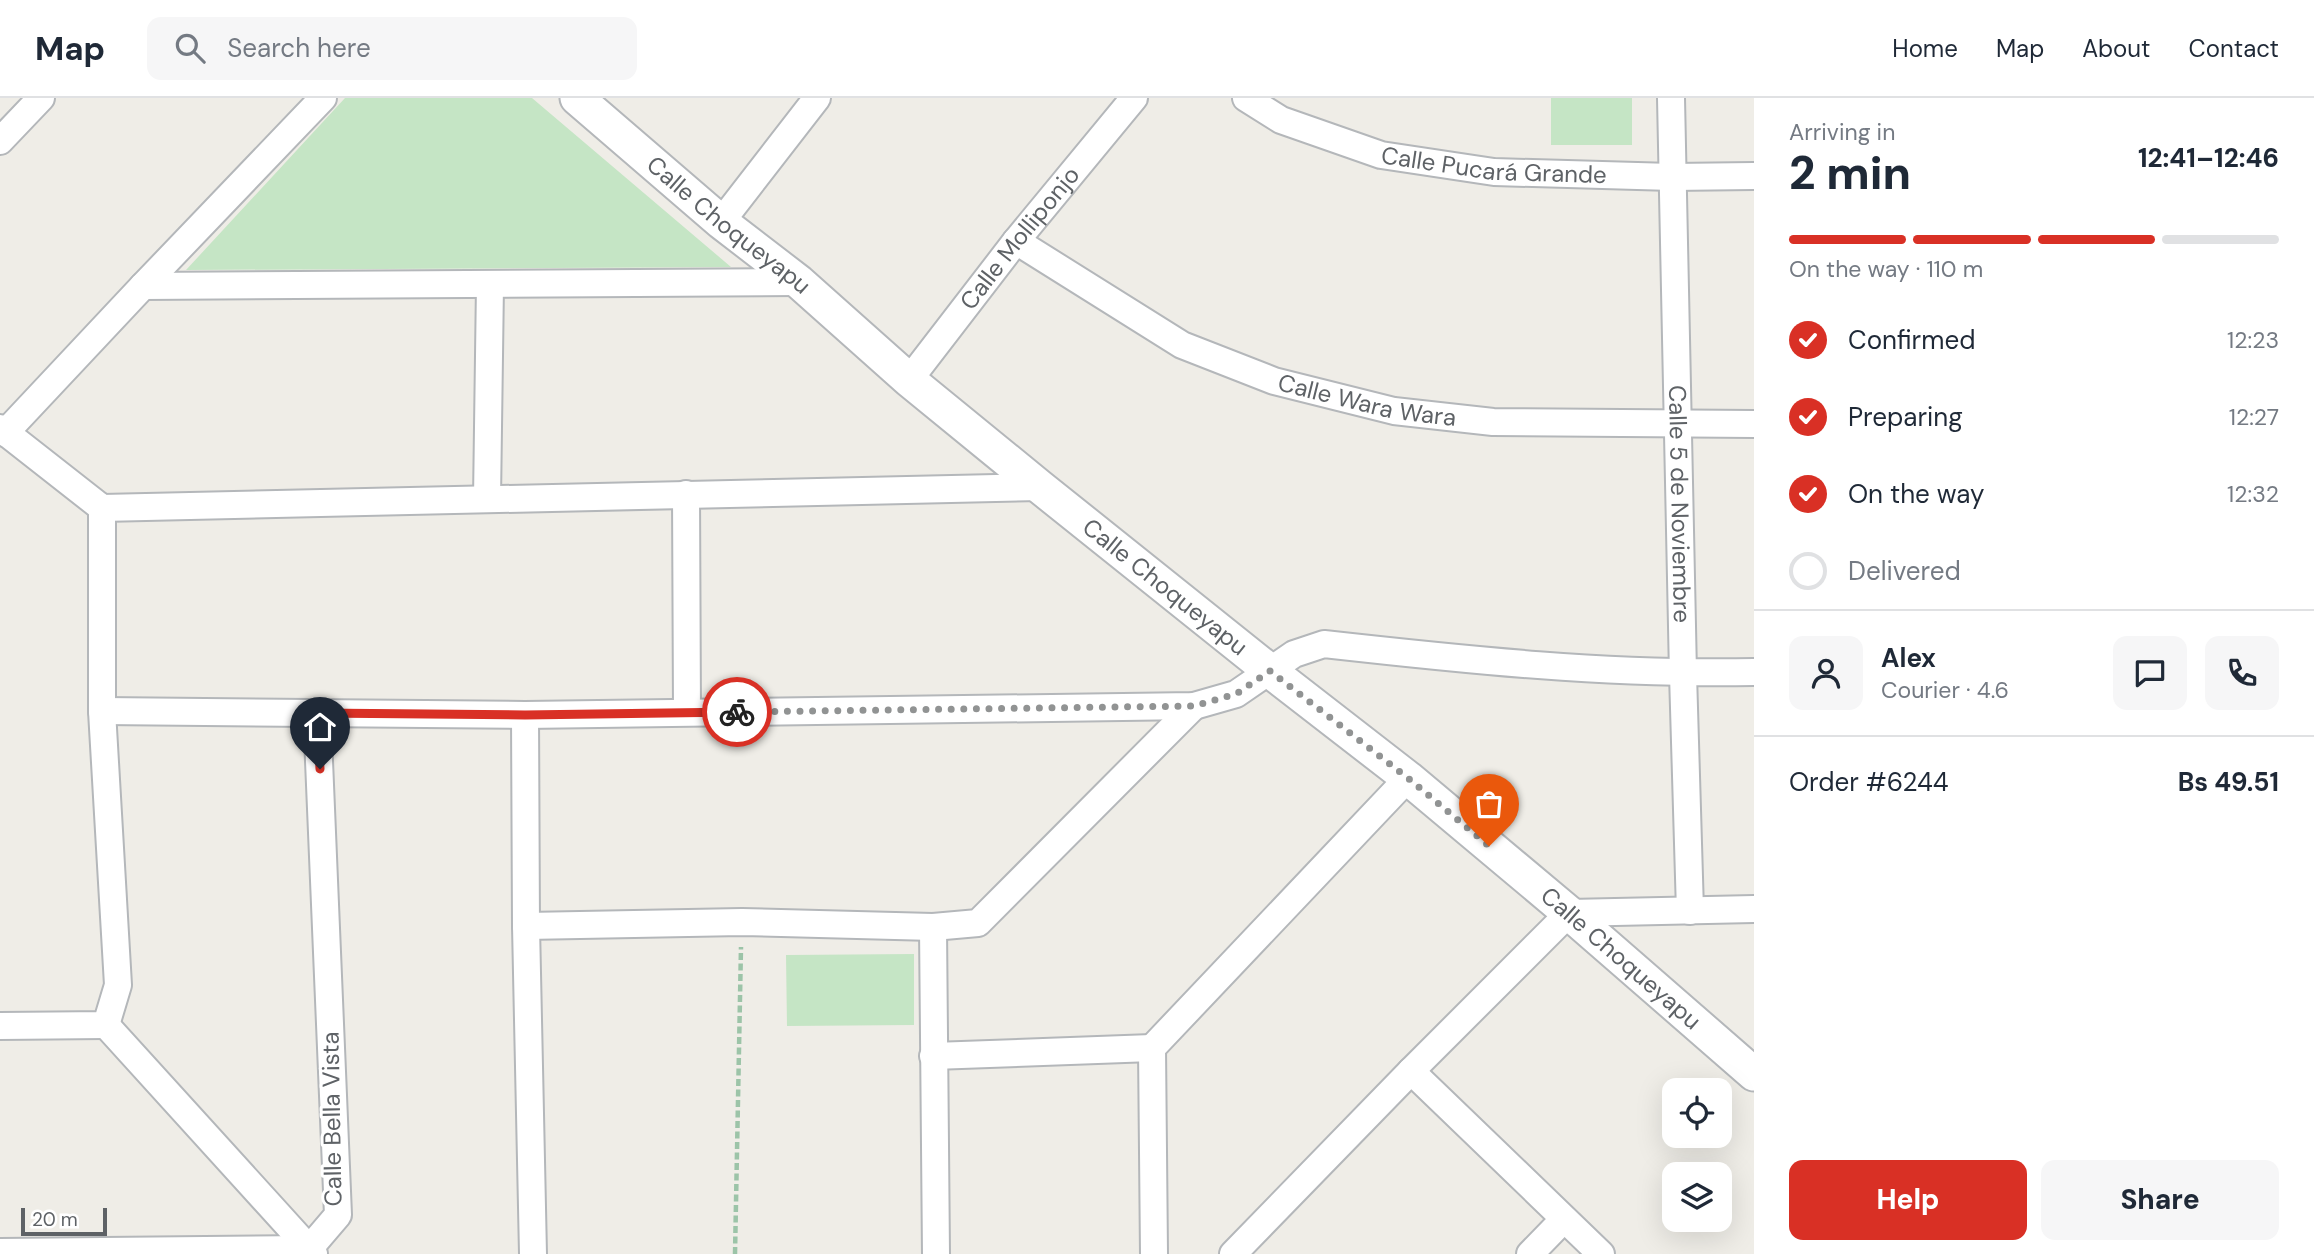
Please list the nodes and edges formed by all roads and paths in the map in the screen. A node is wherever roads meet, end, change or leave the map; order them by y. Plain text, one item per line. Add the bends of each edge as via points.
1 (41, 98) edge
2 (323, 98) edge
3 (577, 98) edge
4 (817, 98) edge
5 (1134, 98) edge
6 (1246, 98) edge
7 (1671, 98) edge
8 (0, 141) edge
9 (1754, 176) edge
10 (1672, 177) junction
11 (721, 222) junction
12 (1016, 241) junction
13 (799, 282) junction
14 (490, 284) junction
15 (142, 286) junction
16 (909, 380) junction
17 (1754, 424) edge
18 (1678, 425) junction
19 (3, 430) edge
20 (1040, 487) junction
21 (687, 494) junction
22 (487, 499) junction
23 (102, 508) junction
24 (1270, 671) junction
25 (1754, 672) edge
26 (1683, 674) junction
27 (1194, 706) junction
28 (102, 711) junction
29 (687, 712) junction
30 (317, 713) junction
31 (525, 715) junction
32 (1408, 778) junction
33 (1754, 909) edge
34 (1690, 911) junction
35 (1569, 913) junction
36 (742, 922) junction
37 (526, 926) junction
38 (933, 927) junction
39 (106, 1025) junction
40 (0, 1026) edge
41 (1152, 1048) junction
42 (933, 1056) junction
43 (1411, 1071) junction
44 (1754, 1074) edge
45 (1564, 1219) junction
46 (311, 1252) edge
47 (17, 1253) edge
48 (533, 1254) edge
49 (735, 1254) edge
50 (936, 1254) edge
51 (1154, 1254) edge
52 (1233, 1254) edge
53 (1530, 1254) edge
54 (1601, 1254) edge

1 - 8 street
2 - 15 street
3 - 11 street, Calle Choqueyapu
4 - 11 street
5 - 12 street, Calle Molliponjo
6 - 10 street, Calle Pucará Grande via 1281,120 1381,155 1494,172
7 - 10 street, Calle 5 de Noviembre
9 - 10 street, Calle Pucará Grande
10 - 18 street, Calle 5 de Noviembre
11 - 13 street, Calle Choqueyapu
12 - 16 street, Calle Molliponjo
12 - 18 street, Calle Wara Wara via 1182,345 1274,381 1394,411 1493,422
13 - 14 street
13 - 16 street, Calle Choqueyapu
14 - 15 street
14 - 22 street
15 - 19 street
16 - 20 street, Calle Choqueyapu
17 - 18 street, Calle Wara Wara
18 - 26 street, Calle 5 de Noviembre
19 - 23 street
20 - 21 street
20 - 24 street, Calle Choqueyapu
21 - 22 street
21 - 29 street
22 - 23 street
23 - 28 street
24 - 26 street via 1294,654 1324,644
24 - 27 street via 1236,694
24 - 32 street, Calle Choqueyapu
25 - 26 street
26 - 34 street, Calle 5 de Noviembre
27 - 29 street
27 - 38 street via 978,923
28 - 30 street
28 - 39 street via 118,985
29 - 31 street
30 - 31 street
30 - 46 street, Calle Bella Vista via 338,1215
31 - 37 street
32 - 35 street, Calle Choqueyapu
32 - 41 street
33 - 34 street
34 - 35 street
35 - 43 street
35 - 44 street, Calle Choqueyapu
36 - 37 street
36 - 38 street
36 - 49 path
37 - 48 street
38 - 42 street
39 - 40 street
39 - 46 street
41 - 42 street
41 - 51 street
42 - 50 street
43 - 45 street
43 - 52 street
45 - 53 street
45 - 54 street
46 - 47 street

